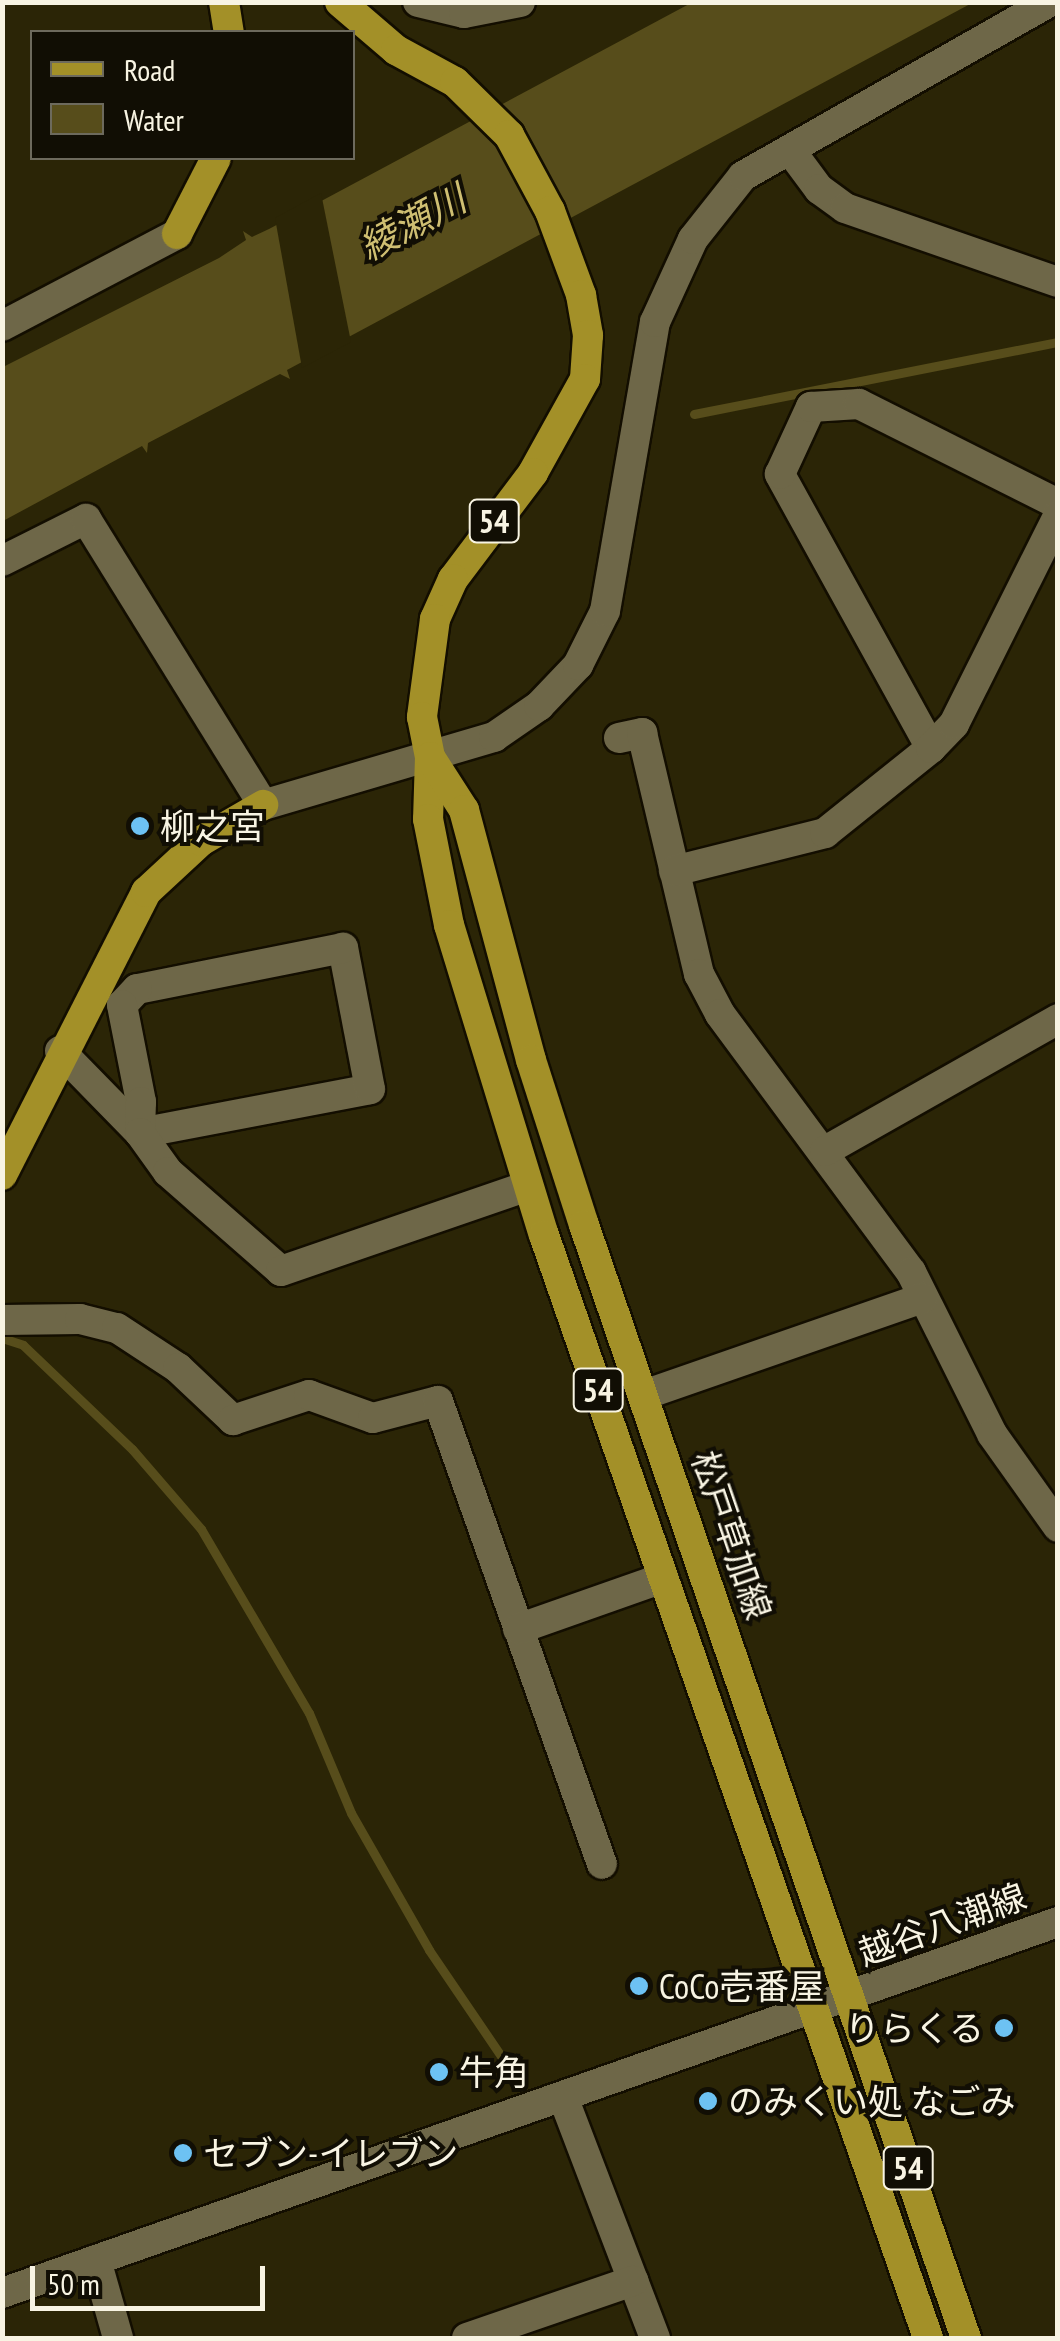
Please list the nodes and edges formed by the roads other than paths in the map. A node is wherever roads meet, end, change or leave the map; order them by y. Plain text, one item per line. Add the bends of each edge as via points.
1 (224, 2) edge
2 (340, 2) edge
3 (418, 2) edge
4 (520, 2) edge
5 (1049, 2) edge
6 (228, 30) edge
7 (790, 150) junction
8 (215, 160) edge
9 (176, 234) joint
10 (1058, 282) edge
11 (2, 326) edge
12 (1058, 504) edge
13 (1058, 516) edge
14 (2, 561) edge
15 (619, 738) dead end
16 (931, 748) junction
17 (430, 757) junction
18 (262, 805) junction
19 (674, 870) junction
20 (1058, 1019) edge
21 (60, 1051) junction
22 (140, 1133) junction
23 (825, 1151) junction
24 (2, 1175) edge
25 (528, 1186) junction
26 (923, 1298) junction
27 (2, 1320) edge
28 (644, 1395) junction
29 (1058, 1527) edge
30 (663, 1578) junction
31 (518, 1629) junction
32 (602, 1864) dead end
33 (1058, 1922) edge
34 (850, 1998) junction
35 (813, 2012) junction
36 (563, 2097) junction
37 (96, 2260) junction
38 (634, 2282) junction
39 (2, 2293) edge
40 (118, 2338) edge
41 (467, 2338) edge
42 (656, 2338) edge
43 (928, 2338) edge
44 (966, 2338) edge

1 - 6 main road
2 - 17 main road, 松戸草加線 / 54 via 396,50 454,82 509,135 567,248 588,335 586,379 532,473 452,579 435,619 422,716
3 - 4 street via 464,12
5 - 7 street
7 - 10 street via 820,190 845,208
7 - 17 street via 743,176 673,273 655,322 605,611 578,665 540,706 494,736
8 - 9 main road
9 - 11 street
12 - 16 street via 859,404 811,407 780,474
13 - 16 street via 954,724
14 - 18 street via 86,519
15 - 19 street via 642,733
16 - 19 street via 824,833
17 - 18 street via 364,770
17 - 25 main road, 松戸草加線 / 54 via 428,819 449,925
17 - 28 main road, 松戸草加線 / 54 via 464,810 531,1060
18 - 21 main road via 201,841 146,892
19 - 23 street via 699,974 720,1014
20 - 23 street
21 - 22 street
21 - 24 main road
22 - 22 street via 370,1089 343,948 136,988 122,1005 141,1102
22 - 25 street via 168,1172 281,1270
23 - 26 street
25 - 30 main road, 松戸草加線 / 54
26 - 28 street
26 - 29 street via 992,1434
27 - 31 street via 80,1319 117,1328 178,1368 233,1420 310,1395 372,1418 438,1400
28 - 34 main road, 松戸草加線 / 54
30 - 31 street
30 - 35 main road, 松戸草加線 / 54
31 - 32 street
33 - 34 street, 越谷八潮線
34 - 35 street, 越谷八潮線
34 - 44 main road, 松戸草加線 / 54
35 - 36 street, 越谷八潮線
35 - 43 main road, 松戸草加線 / 54
36 - 37 street, 越谷八潮線
36 - 38 street
37 - 39 street, 越谷八潮線
37 - 40 street
38 - 41 street
38 - 42 street

